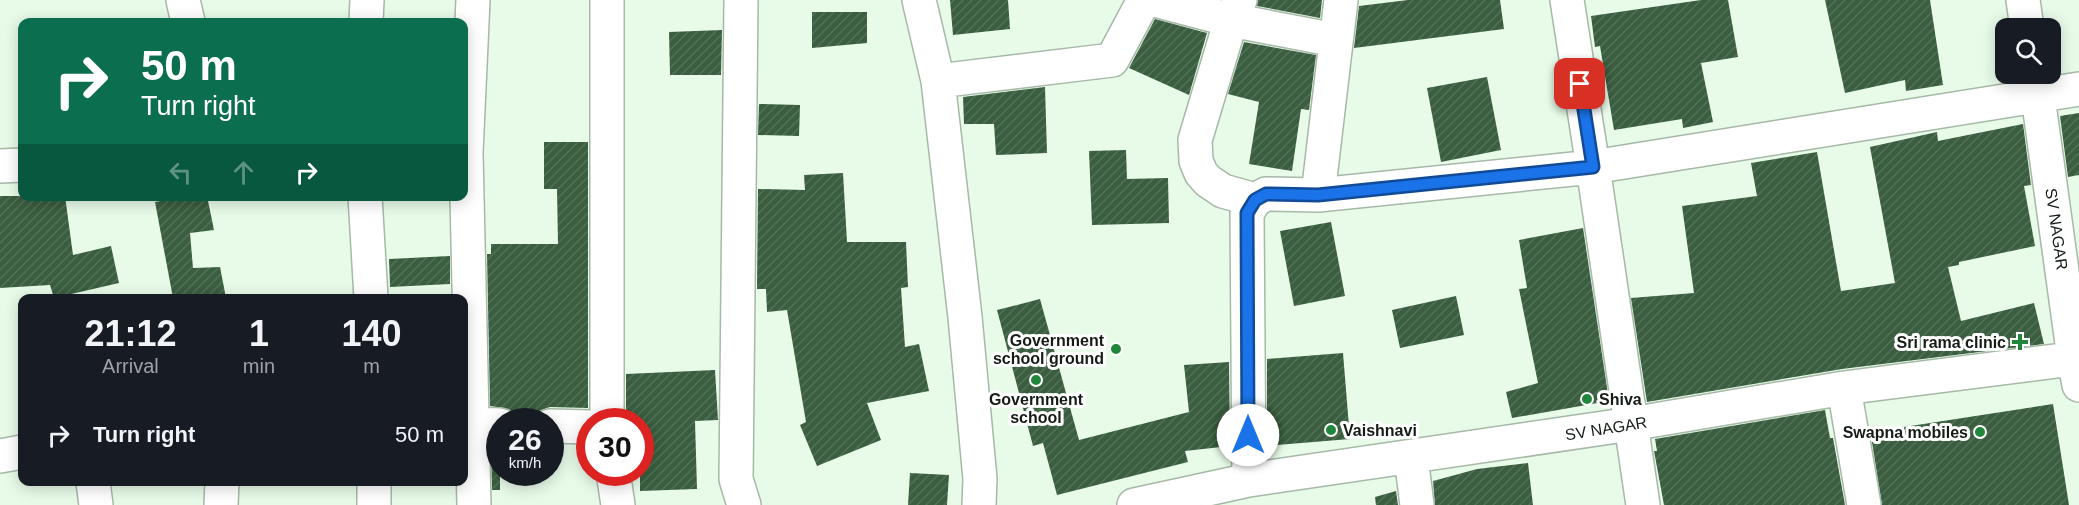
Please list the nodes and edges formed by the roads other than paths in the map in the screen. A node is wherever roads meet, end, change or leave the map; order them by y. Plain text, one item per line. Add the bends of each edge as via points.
1 (183, 0) edge
2 (367, 0) edge
3 (473, 0) edge
4 (607, 0) edge
5 (741, 0) edge
6 (918, 0) edge
7 (1144, 0) edge
8 (1155, 0) edge
9 (1341, 0) edge
10 (1567, 0) edge
11 (2023, 0) edge
12 (1236, 10) edge
13 (187, 18) edge
14 (366, 18) edge
15 (2026, 18) edge
16 (1335, 40) junction
17 (468, 75) edge
18 (938, 81) junction
19 (2037, 84) edge
20 (2079, 89) edge
21 (18, 165) edge
22 (0, 166) edge
23 (1593, 167) junction
24 (468, 180) edge
25 (1318, 195) junction
26 (1255, 200) junction
27 (365, 201) edge
28 (371, 294) edge
29 (2077, 367) edge
30 (1844, 388) junction
31 (607, 408) edge
32 (486, 424) edge
33 (1630, 424) junction
34 (18, 453) edge
35 (0, 456) edge
36 (1411, 457) junction
37 (1248, 480) junction
38 (94, 486) edge
39 (222, 486) edge
40 (374, 486) edge
41 (615, 486) edge
42 (96, 505) edge
43 (221, 505) edge
44 (374, 505) edge
45 (474, 505) edge
46 (618, 505) edge
47 (744, 505) edge
48 (979, 505) edge
49 (1134, 505) edge
50 (1417, 505) edge
51 (1642, 505) edge
52 (1864, 505) edge

1 - 13 street
2 - 14 street
3 - 17 street
4 - 31 street
5 - 47 street via 736,479
6 - 18 street
7 - 18 street via 1112,60
8 - 12 street
9 - 16 street
10 - 23 street
11 - 15 street
12 - 16 street
12 - 26 street via 1195,140 1196,161 1208,181 1223,191
16 - 25 street
18 - 48 street via 965,317
19 - 20 street
19 - 23 street
19 - 29 street, SV NAGAR
21 - 22 street
23 - 25 street
23 - 33 street
24 - 32 street
25 - 26 street via 1266,194
26 - 37 street via 1247,213
27 - 28 street
29 - 30 street, SV NAGAR
30 - 33 street, SV NAGAR
30 - 52 street
32 - 45 street
33 - 36 street, SV NAGAR
33 - 51 street
34 - 35 street
36 - 37 street, SV NAGAR
36 - 50 street
37 - 49 street, SV NAGAR
38 - 42 street
39 - 43 street
40 - 44 street
41 - 46 street

